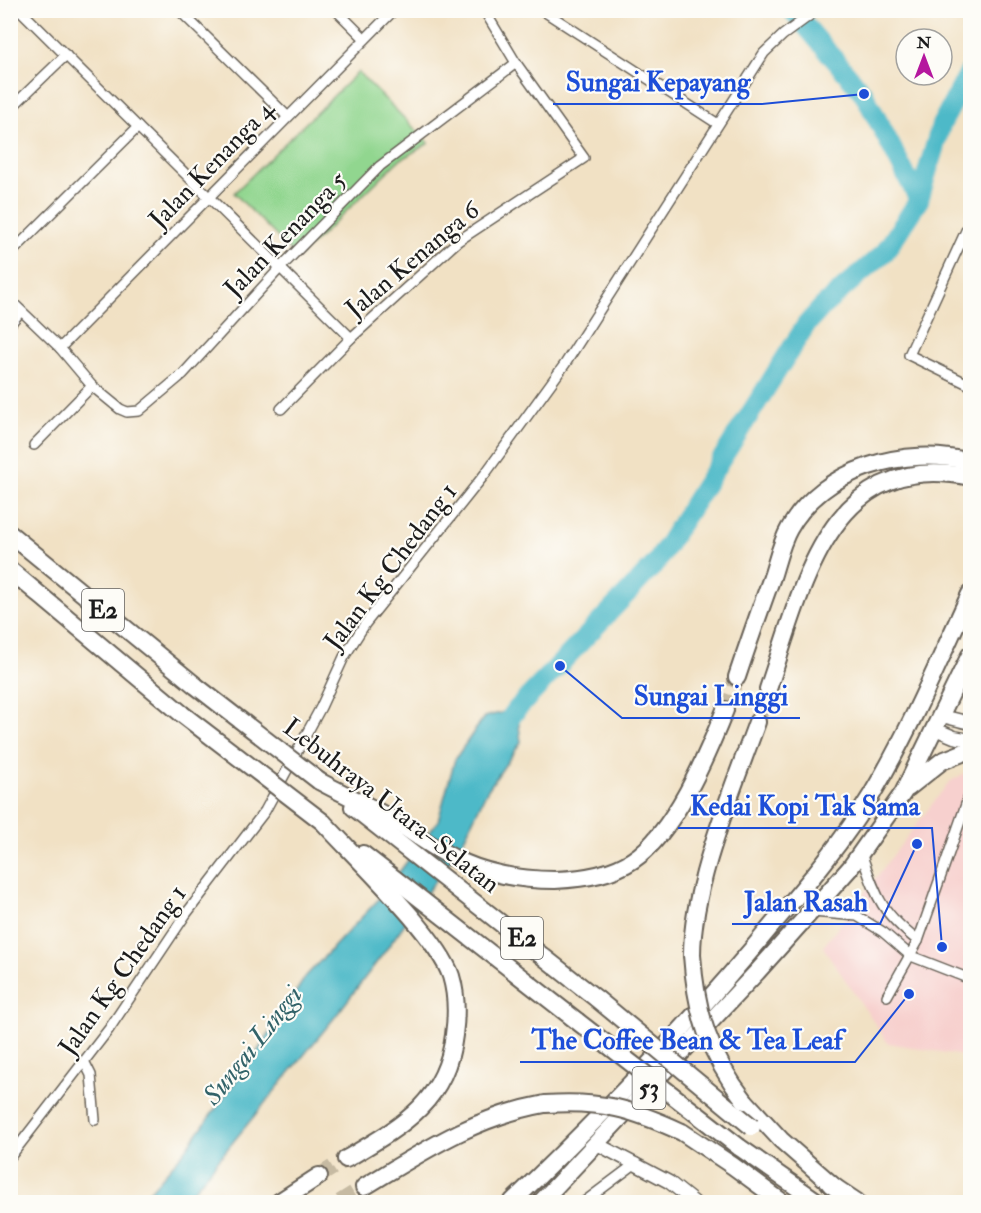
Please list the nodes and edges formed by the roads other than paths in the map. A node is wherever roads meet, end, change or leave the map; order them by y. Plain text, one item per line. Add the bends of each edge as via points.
1 (20, 10) edge
2 (179, 10) edge
3 (336, 10) edge
4 (394, 10) edge
5 (484, 10) edge
6 (542, 10) edge
7 (817, 10) edge
8 (365, 39) junction
9 (66, 55) junction
10 (516, 63) junction
11 (10, 109) edge
12 (287, 116) junction
13 (718, 124) junction
14 (138, 127) junction
15 (208, 197) junction
16 (970, 222) edge
17 (10, 254) edge
18 (280, 268) junction
19 (10, 300) edge
20 (21, 311) junction
21 (10, 324) edge
22 (351, 338) junction
23 (60, 348) junction
24 (970, 385) edge
25 (92, 386) junction
26 (281, 409) dead end
27 (34, 445) dead end
28 (965, 459) edge
29 (943, 471) junction
30 (970, 477) edge
31 (970, 485) edge
32 (10, 534) edge
33 (10, 570) edge
34 (970, 594) edge
35 (970, 655) edge
36 (737, 677) tunnel mouth
37 (928, 688) junction
38 (768, 689) tunnel mouth
39 (725, 710) tunnel mouth
40 (935, 721) junction
41 (757, 722) tunnel mouth
42 (970, 723) edge
43 (904, 736) junction
44 (970, 740) edge
45 (970, 750) edge
46 (319, 781) junction
47 (903, 793) junction
48 (970, 794) edge
49 (323, 822) junction
50 (861, 853) junction
51 (813, 912) junction
52 (918, 941) junction
53 (911, 956) junction
54 (970, 979) edge
55 (887, 996) dead end
56 (84, 1061) junction
57 (95, 1120) dead end
58 (597, 1144) junction
59 (10, 1157) edge
60 (346, 1159) tunnel mouth
61 (636, 1163) junction
62 (319, 1176) tunnel mouth
63 (364, 1187) tunnel mouth
64 (838, 1190) junction
65 (279, 1203) edge
66 (512, 1203) edge
67 (541, 1203) edge
68 (584, 1203) edge
69 (694, 1203) edge
70 (782, 1203) edge
71 (818, 1203) edge
72 (857, 1203) edge

1 - 9 street
2 - 12 street
3 - 8 street
4 - 8 street, Jalan Kenanga 4
5 - 10 street
6 - 13 street
7 - 13 street, Jalan Kg Chedang 1 via 764,53
8 - 12 street, Jalan Kenanga 4
9 - 11 street
9 - 14 street
10 - 18 street, Jalan Kenanga 5 via 380,166
10 - 22 street, Jalan Kenanga 6 via 584,158 458,242
12 - 15 street, Jalan Kenanga 4
13 - 56 street, Jalan Kg Chedang 1 via 565,364 485,474 365,624 265,811 186,914
14 - 15 street
14 - 17 street
15 - 18 street
15 - 23 street, Jalan Kenanga 4
16 - 24 street via 909,356
18 - 22 street
18 - 25 street, Jalan Kenanga 5 via 183,374 139,411 120,409
19 - 20 street, Jalan Kenanga 5
20 - 21 street
20 - 23 street, Jalan Kenanga 5
22 - 26 street, Jalan Kenanga 6
23 - 25 street, Jalan Kenanga 5
25 - 27 street
28 - 36 highway via 898,458 873,464 837,482 808,503 788,530
29 - 30 highway
29 - 31 highway
29 - 38 highway via 893,480 863,497 835,523 812,562
32 - 46 highway, Lebuhraya Utara–Selatan / E2, bridge
33 - 49 highway, E2, bridge via 182,714
34 - 37 highway, 53
35 - 40 highway, 53
37 - 40 highway
37 - 43 highway, 53
39 - 46 highway via 704,762 655,841 634,860 587,877 537,880 497,874 460,861
40 - 42 street
40 - 43 highway
40 - 44 street via 954,737
40 - 47 highway, 53
41 - 64 highway, bridge via 695,912 694,995 720,1067 745,1101
43 - 66 highway, 53 via 850,826 721,987
45 - 47 highway via 942,761
46 - 64 highway, Lebuhraya Utara–Selatan / E2, bridge via 446,878 752,1127
47 - 50 highway, 53
48 - 52 street
49 - 60 highway via 417,925 450,974 458,1007 452,1057 436,1088 410,1118
49 - 71 highway, E2, bridge via 740,1147
50 - 51 highway, 53
50 - 52 street via 884,909 892,921
51 - 53 street via 857,916
51 - 58 highway, 53
52 - 53 street
53 - 54 street
53 - 55 street
56 - 57 street via 91,1076
56 - 59 street, Jalan Kg Chedang 1
58 - 61 street
58 - 67 highway, 53
61 - 68 street
61 - 69 street via 669,1182
62 - 65 highway
63 - 70 highway, bridge via 464,1128 504,1113 570,1102 634,1111 682,1132
64 - 72 highway, Lebuhraya Utara–Selatan / E2

